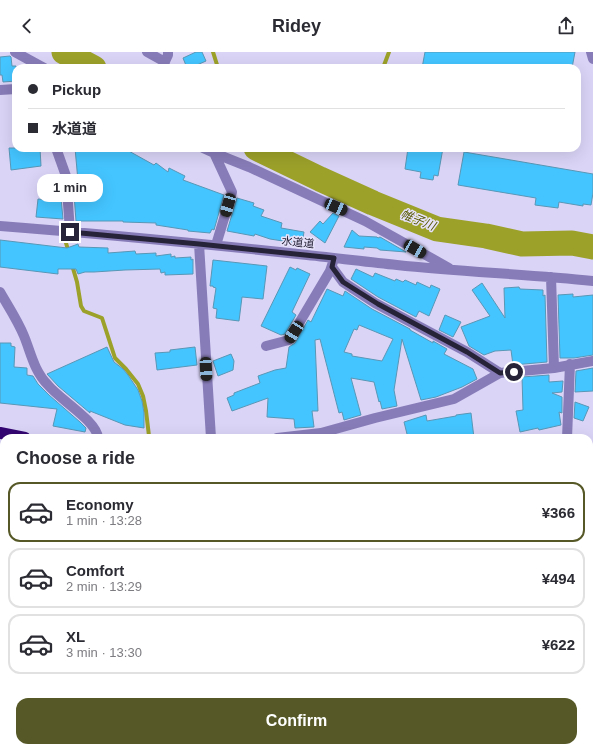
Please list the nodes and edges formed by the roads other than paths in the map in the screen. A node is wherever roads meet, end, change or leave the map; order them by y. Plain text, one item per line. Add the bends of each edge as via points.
1 (15, 52) edge
2 (147, 52) edge
3 (591, 52) edge
4 (593, 59) edge
5 (165, 61) edge
6 (37, 64) edge
7 (12, 89) edge
8 (0, 90) edge
9 (57, 152) edge
10 (214, 153) joint
11 (0, 226) edge
12 (70, 232) junction
13 (199, 244) junction
14 (216, 245) junction
15 (333, 262) junction
16 (453, 270) junction
17 (551, 277) junction
18 (593, 281) edge
19 (0, 292) edge
20 (266, 346) dead end
21 (593, 361) edge
22 (570, 364) junction
23 (554, 368) junction
24 (500, 373) junction
25 (98, 434) edge
26 (211, 434) edge
27 (312, 434) edge
28 (567, 434) edge

1 - 6 street
2 - 5 street
3 - 4 street
7 - 8 street
9 - 12 street via 66,176
10 - 14 street via 232,192
10 - 16 street via 365,220
11 - 12 street, 水道道
12 - 13 street, 水道道
13 - 14 street, 水道道
13 - 26 street
14 - 15 street, 水道道
15 - 16 street, 水道道
15 - 20 street via 289,340
15 - 24 street via 343,282
16 - 17 street, 水道道
17 - 18 street, 水道道
17 - 23 street
19 - 25 street via 24,335 40,376 90,422
21 - 22 street
22 - 23 street
22 - 28 street
23 - 24 street
24 - 27 street via 454,399

